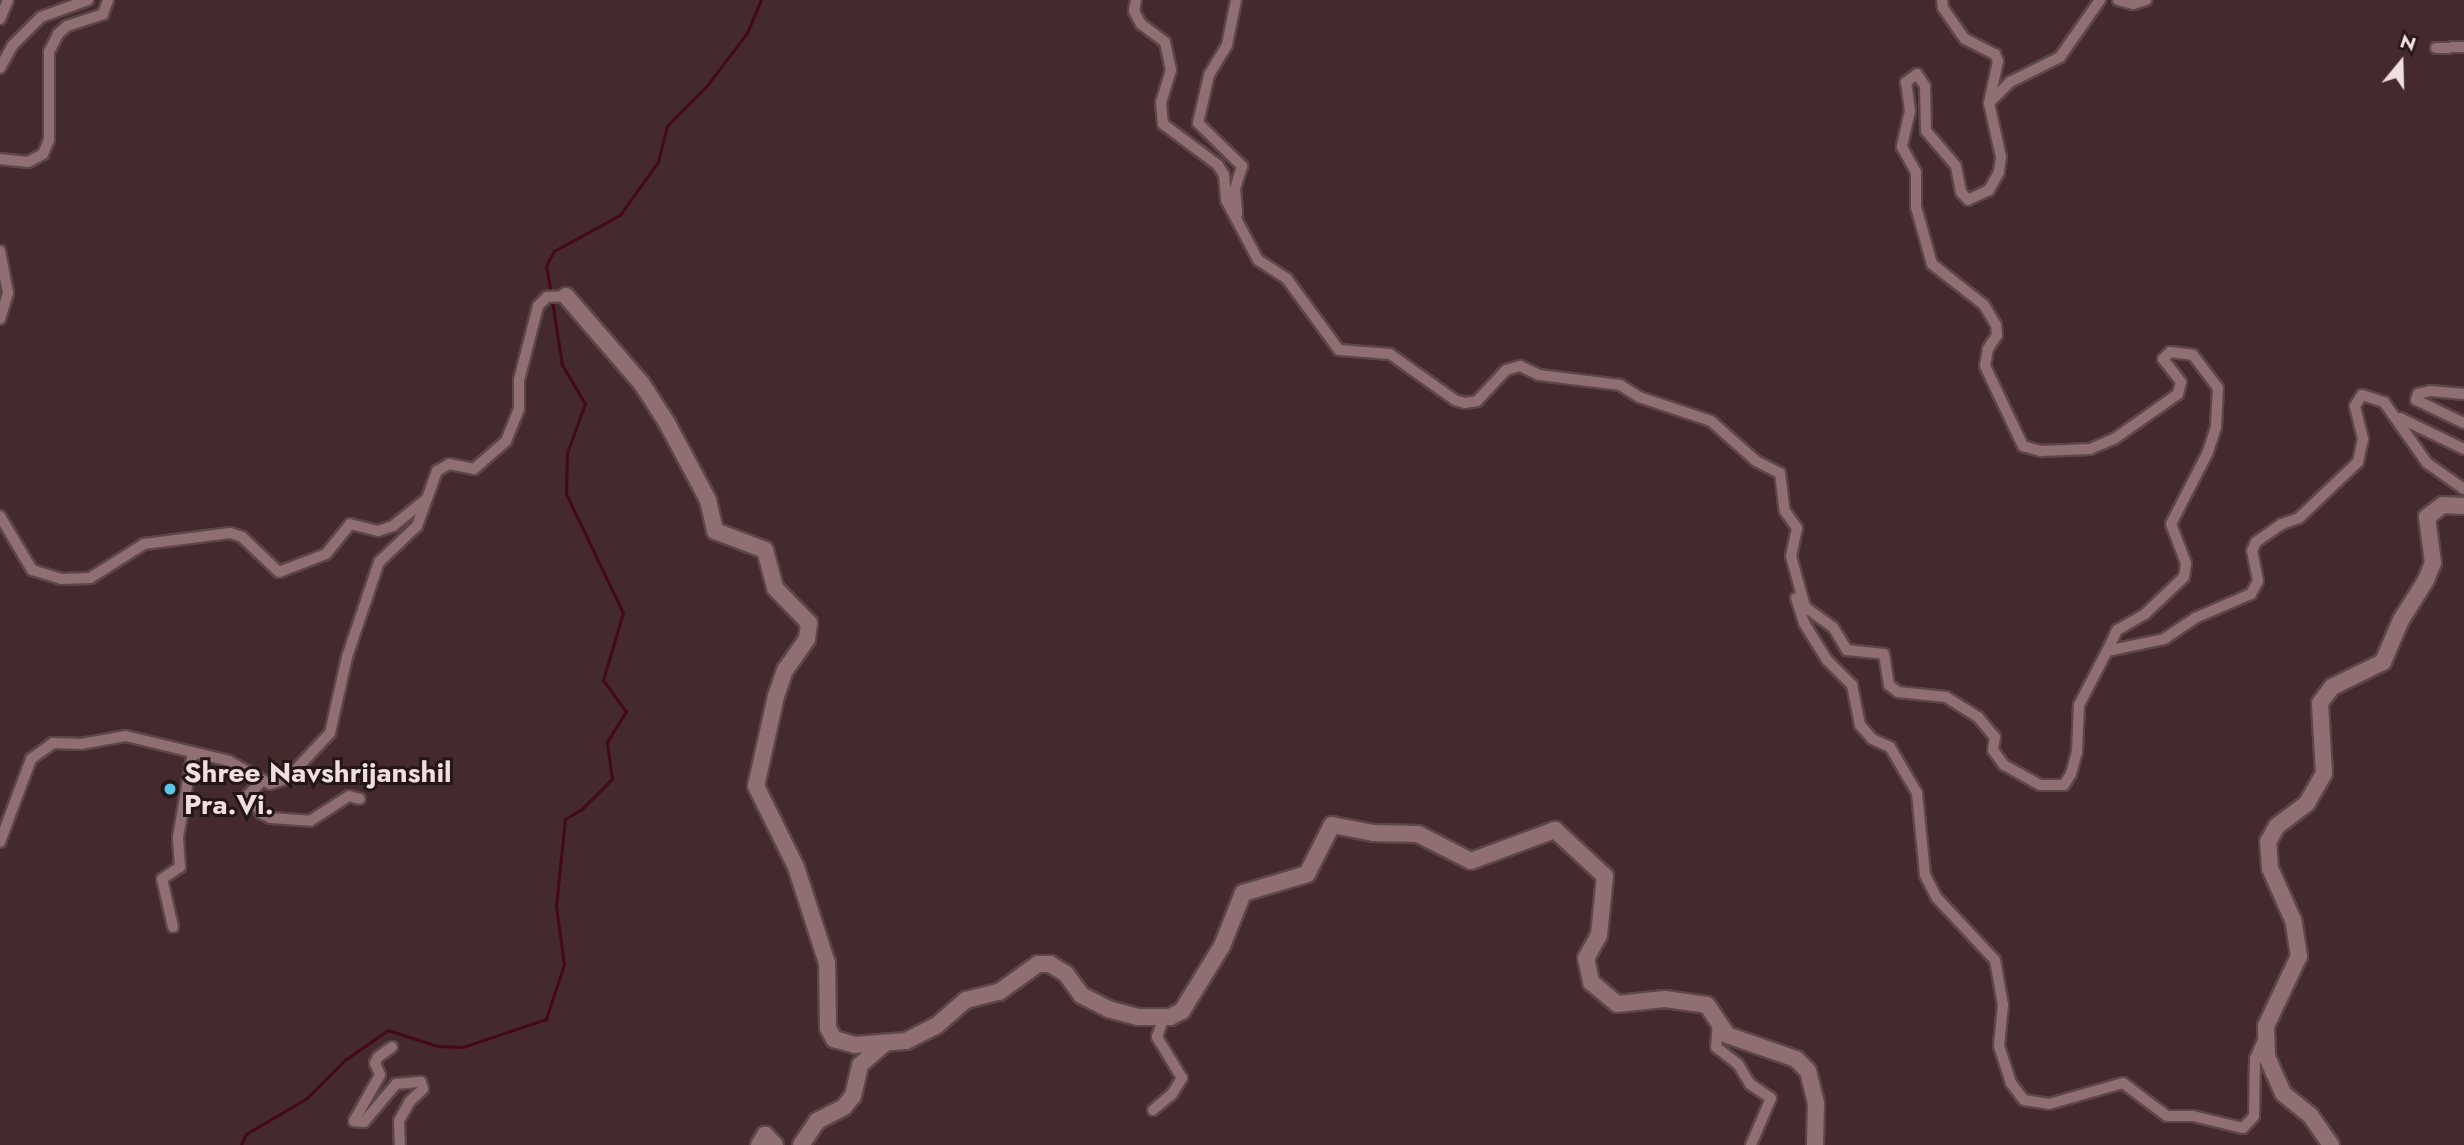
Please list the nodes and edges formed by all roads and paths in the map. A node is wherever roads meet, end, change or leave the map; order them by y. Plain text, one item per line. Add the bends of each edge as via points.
1 (8, 0) edge
2 (88, 0) edge
3 (108, 0) edge
4 (1136, 0) edge
5 (1236, 0) edge
6 (1942, 0) edge
7 (2100, 0) edge
8 (2118, 0) edge
9 (2146, 0) edge
10 (0, 19) edge
11 (2464, 47) edge
12 (2436, 48) dead end
13 (0, 68) edge
14 (1989, 103) junction
15 (0, 159) edge
16 (1237, 217) junction
17 (0, 251) edge
18 (566, 296) joint
19 (0, 319) edge
20 (2464, 394) edge
21 (2398, 417) junction
22 (2464, 423) edge
23 (2464, 449) edge
24 (2464, 489) edge
25 (424, 501) junction
26 (2464, 506) edge
27 (0, 516) edge
28 (1798, 588) junction
29 (2107, 651) junction
30 (193, 752) junction
31 (262, 781) junction
32 (360, 799) dead end
33 (0, 842) edge
34 (173, 927) dead end
35 (1164, 1017) junction
36 (1718, 1021) junction
37 (2265, 1035) junction
38 (884, 1044) junction
39 (392, 1047) dead end
40 (1153, 1110) dead end
41 (400, 1145) edge
42 (759, 1145) edge
43 (775, 1145) edge
44 (801, 1145) edge
45 (1751, 1145) edge
46 (1815, 1145) edge
47 (2330, 1145) edge

1 - 10 street
2 - 13 street via 41,17 12,46
3 - 15 street via 103,14 58,34 49,52 49,140 43,154 28,162
4 - 16 street via 1134,11 1142,24 1165,41 1171,70 1159,116 1218,165 1224,175 1226,200
5 - 16 street via 1227,45 1209,75 1198,123 1242,166 1235,189
6 - 14 street via 1942,8 1965,39 1995,54 1998,61
7 - 14 street via 2060,57 2010,82
8 - 9 street via 2133,4
11 - 12 street
14 - 29 street via 2001,165 1995,183 1975,200 1968,200 1961,191 1956,166 1926,131 1925,86 1917,74 1906,82 1910,111 1902,147 1916,172 1916,207 1932,264 1984,305 1996,325 1997,335 1985,366 2023,446 2041,451 2090,449 2114,439 2178,394 2181,382 2163,359 2170,352 2193,355 2218,388 2216,427 2208,452 2171,524 2186,563 2184,578 2145,614 2117,630
16 - 28 street via 1258,260 1287,279 1339,350 1390,354 1454,400 1477,401 1506,370 1520,366 1539,375 1620,384 1639,397 1711,421 1756,461 1780,473 1785,511 1797,528 1791,556
17 - 19 street via 8,293
18 - 25 street via 547,297 538,306 519,380 519,409 506,441 474,469 449,464 437,471
18 - 38 street via 642,384 667,423 708,500 715,531 765,550 775,588 809,623 807,639 785,670 776,696 757,794 796,867 827,963 830,1034 846,1045
20 - 22 street via 2430,391 2418,394 2416,400
21 - 23 street
21 - 24 street via 2427,463
21 - 29 street via 2375,396 2357,399 2363,439 2358,461 2299,518 2256,542 2252,551 2258,581 2251,594 2195,618 2164,639
25 - 27 street via 393,526 378,531 350,524 326,554 279,572 242,537 230,533 144,544 90,578 62,579 32,570
25 - 31 street via 417,526 379,562 347,657 330,733 288,778 279,784
26 - 37 street via 2443,505 2427,517 2430,571 2400,620 2383,662 2332,687 2320,703 2324,773 2307,803 2277,826 2268,842 2270,868 2293,920 2299,956 2290,983 2271,1011
28 - 29 street via 1805,607 1833,626 1847,650 1884,654 1891,687 1908,696 1946,697 1978,717 1995,737 1993,750 2004,765 2040,785 2064,785 2071,774 2079,705
28 - 37 street via 1799,615 1827,660 1852,685 1860,725 1872,739 1890,747 1917,793 1925,875 1936,897 1995,960 2003,1005 1999,1046 2011,1083 2024,1100 2049,1104 2123,1083 2167,1116 2193,1115 2243,1128 2253,1116 2255,1059
30 - 31 street via 229,761
30 - 33 street via 115,735 89,743 53,743 31,759
30 - 34 street via 178,838 180,867 162,880
31 - 32 street via 249,794 261,813 271,818 310,821 349,796
35 - 36 street via 1182,1012 1190,1000 1222,946 1243,893 1307,874 1326,831 1340,825 1373,834 1418,834 1472,861 1520,846 1548,830 1561,832 1582,857 1600,869 1607,886 1599,935 1586,958 1591,982 1617,1004 1665,999 1699,1002 1707,1005
35 - 38 street via 1119,1014 1081,995 1059,967 1038,964 999,992 966,1000 921,1034
35 - 40 street via 1157,1037 1182,1078
36 - 45 street via 1713,1038 1716,1047 1738,1064 1750,1084 1770,1098
36 - 46 street via 1727,1035 1803,1064 1816,1104
37 - 47 street via 2276,1083 2311,1116
38 - 44 street via 860,1065 853,1096 842,1110 817,1121
39 - 41 street via 378,1057 375,1063 380,1074 354,1121 364,1122 396,1084 421,1082 423,1089 399,1121
42 - 43 street via 765,1135

